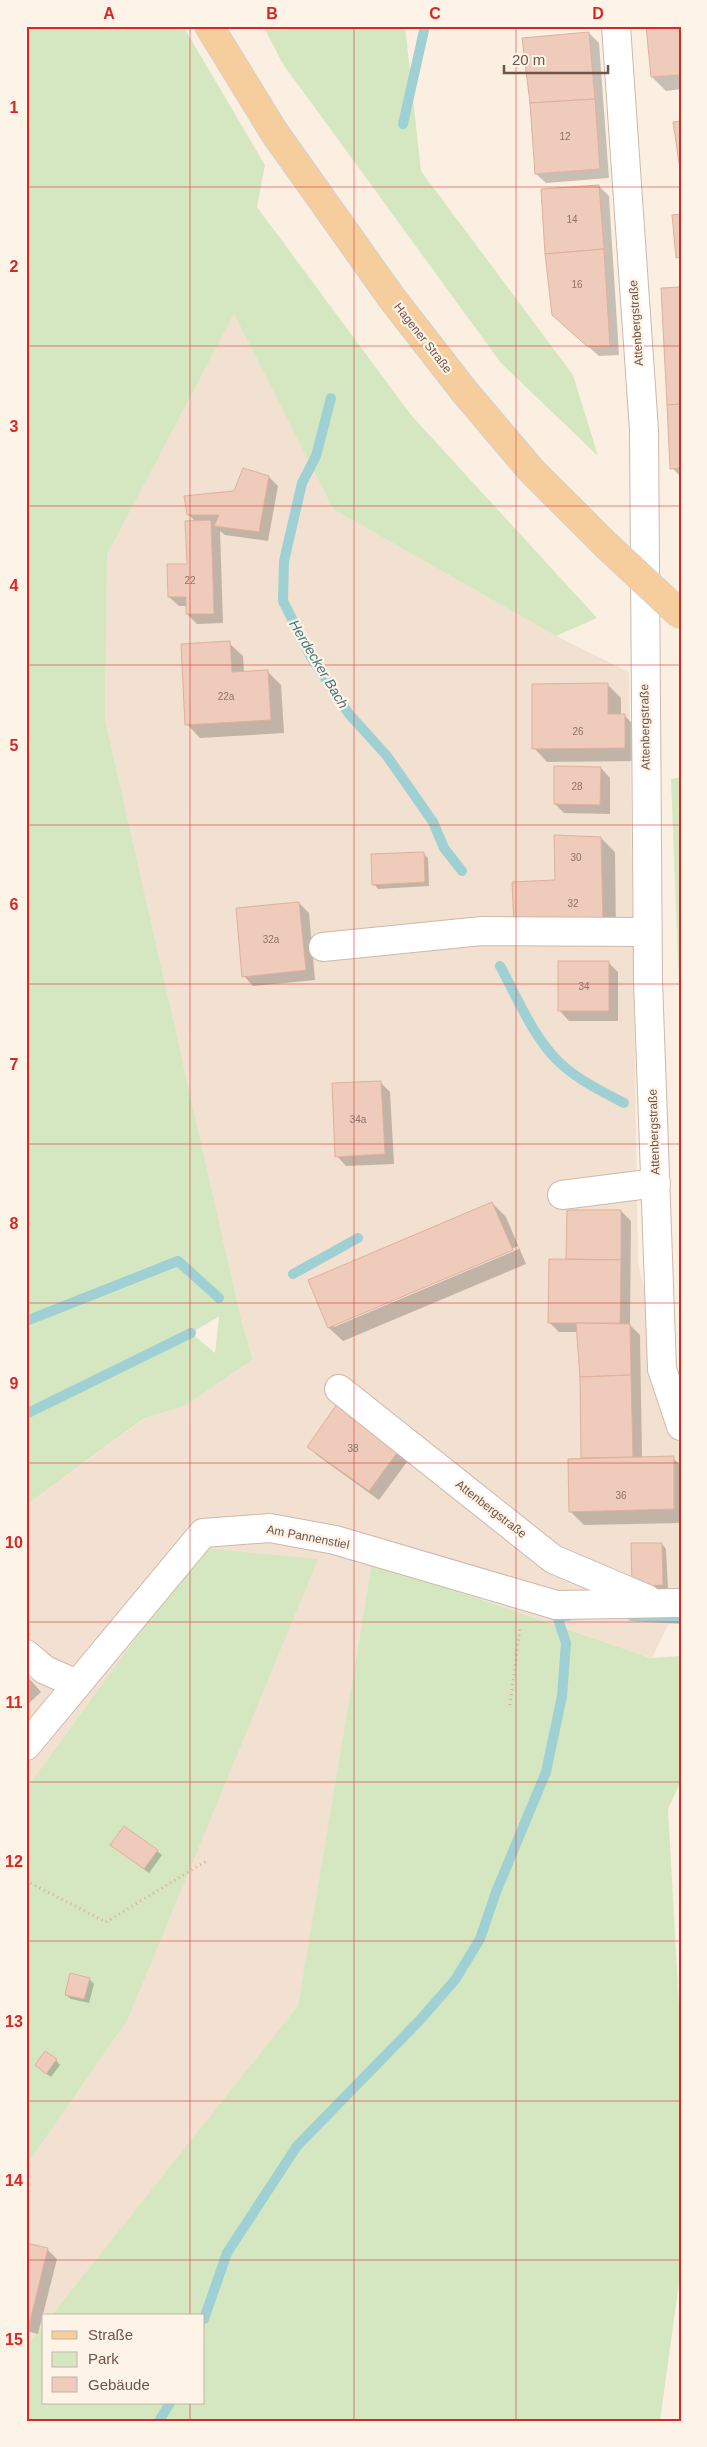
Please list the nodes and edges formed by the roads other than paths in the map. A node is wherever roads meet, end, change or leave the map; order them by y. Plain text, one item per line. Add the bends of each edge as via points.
1 (209, 26) edge
2 (616, 26) edge
3 (681, 615) edge
4 (647, 932) junction
5 (324, 947) dead end
6 (656, 1183) junction
7 (562, 1195) dead end
8 (339, 1389) dead end
9 (681, 1426) edge
10 (669, 1603) edge
11 (26, 1654) edge
12 (77, 1684) junction
13 (26, 1746) edge

1 - 3 main road, Hagener Straße, bridge via 274,132 391,297 464,391 531,470
2 - 4 street, Attenbergstraße via 644,430
4 - 5 street via 482,931
4 - 6 street, Attenbergstraße
6 - 7 street
6 - 9 street, Attenbergstraße via 662,1369
8 - 10 street, Attenbergstraße via 553,1559
10 - 12 street, Am Pannenstiel via 556,1605 334,1540 270,1528 202,1533
11 - 12 street via 45,1670
12 - 13 street, Am Pannenstiel

